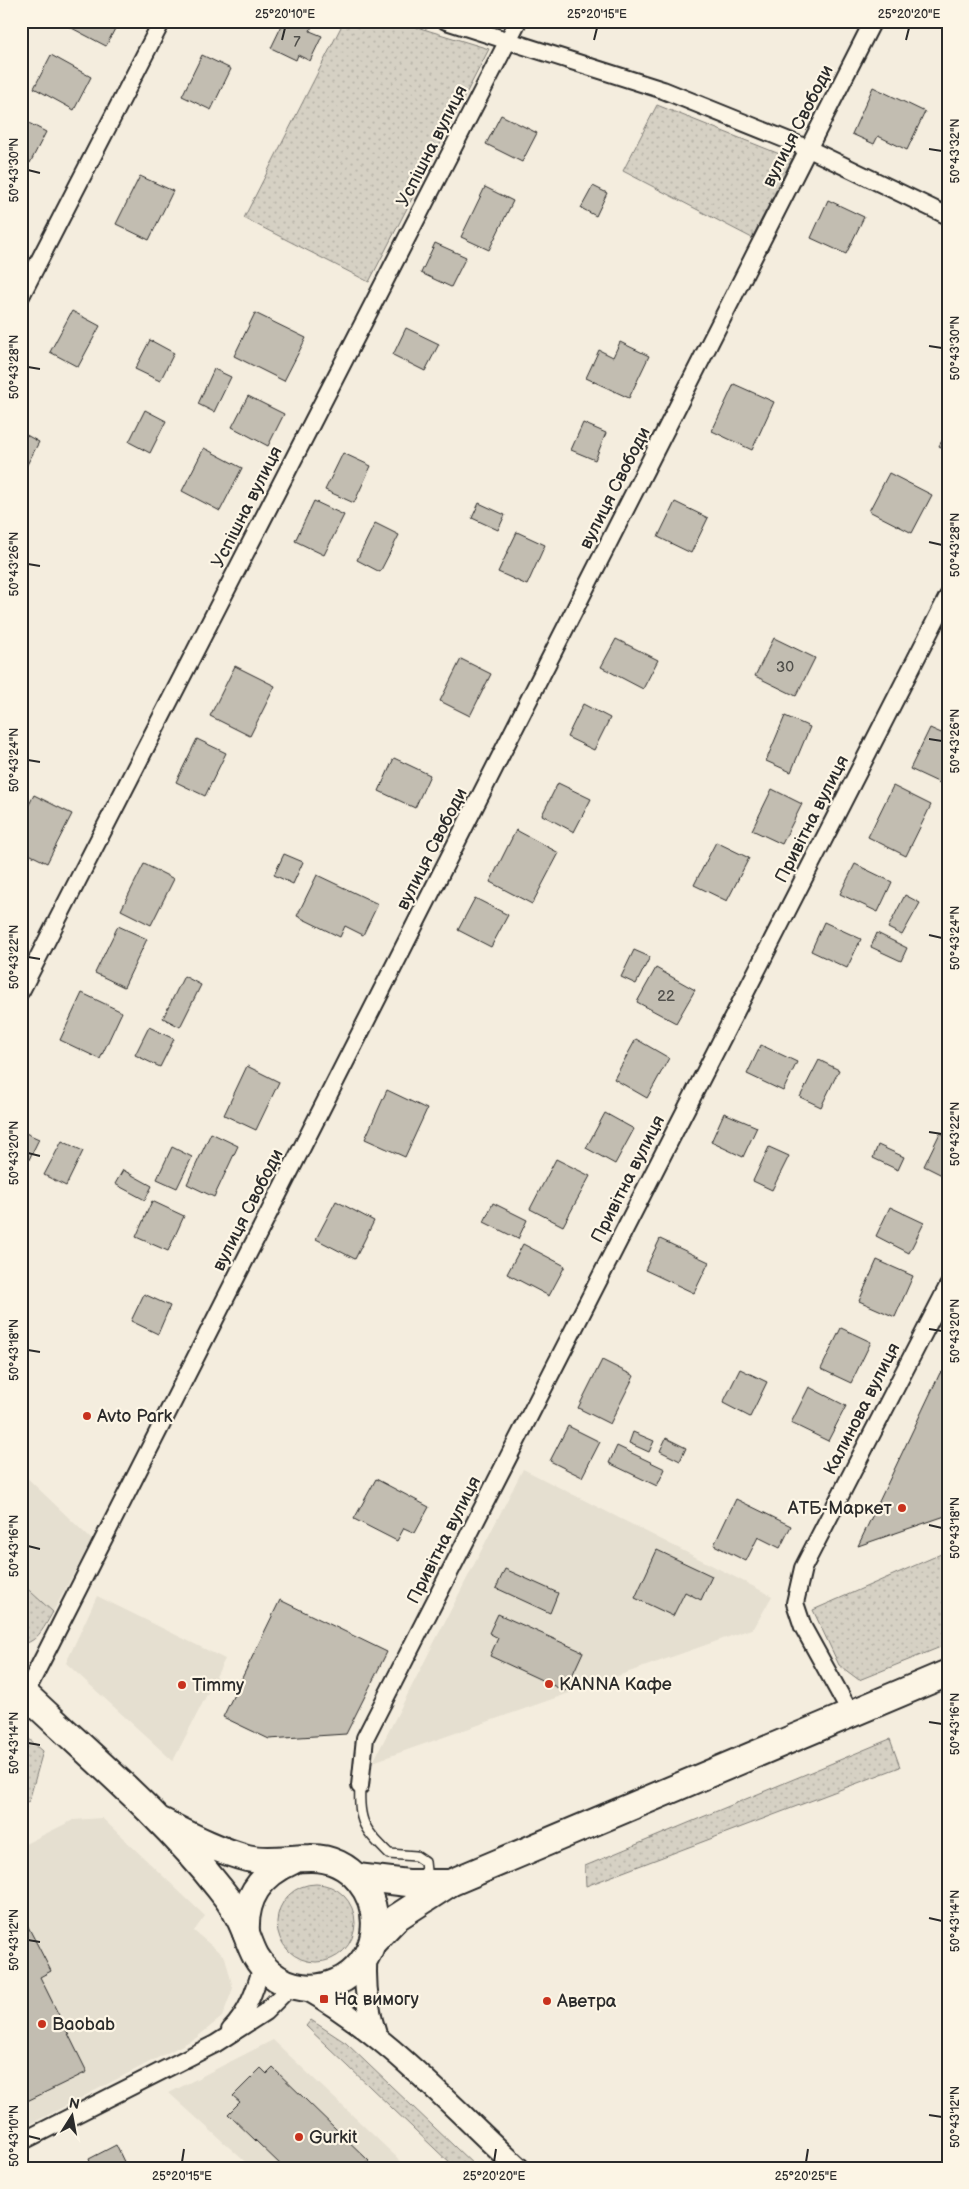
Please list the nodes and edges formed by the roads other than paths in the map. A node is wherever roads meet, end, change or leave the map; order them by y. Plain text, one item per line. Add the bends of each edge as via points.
1 (162, 21) edge
2 (446, 21) edge
3 (518, 21) edge
4 (873, 21) edge
5 (509, 41) junction
6 (809, 149) junction
7 (948, 216) edge
8 (21, 296) edge
9 (948, 596) edge
10 (21, 991) edge
11 (948, 1286) edge
12 (948, 1673) edge
13 (23, 1692) edge
14 (850, 1714) junction
15 (360, 1786) joint
16 (159, 1820) junction
17 (292, 1860) junction
18 (357, 1877) junction
19 (438, 1883) junction
20 (246, 1933) junction
21 (370, 1950) junction
22 (262, 1966) junction
23 (298, 1987) junction
24 (376, 2036) junction
25 (216, 2044) junction
26 (21, 2142) edge
27 (518, 2168) edge

1 - 8 street
2 - 5 street
3 - 5 street, Успішна вулиця
4 - 6 street, вулиця Свободи
5 - 6 street via 663,90
5 - 10 street, Успішна вулиця
6 - 7 street
6 - 13 street, вулиця Свободи
9 - 15 street, Привітна вулиця via 365,1738
11 - 14 street, Калинова вулиця via 803,1568 795,1603 803,1627
12 - 14 main road
13 - 16 main road
14 - 19 main road
15 - 19 lane via 359,1812 370,1835 389,1854 416,1856 425,1862
16 - 17 main road via 247,1858
16 - 20 main road via 220,1889 235,1909
17 - 18 main road via 327,1860
17 - 20 main road via 276,1867 253,1892 247,1909
18 - 19 main road via 384,1882
18 - 21 main road via 368,1891 374,1908 376,1925
19 - 21 main road via 396,1918
20 - 22 main road
21 - 23 main road via 354,1971 340,1981 329,1986
21 - 24 street via 364,1978 367,2009
22 - 23 main road
22 - 25 street via 254,1996 237,2023
23 - 24 street via 345,2013
23 - 25 street
24 - 27 street
25 - 26 street

